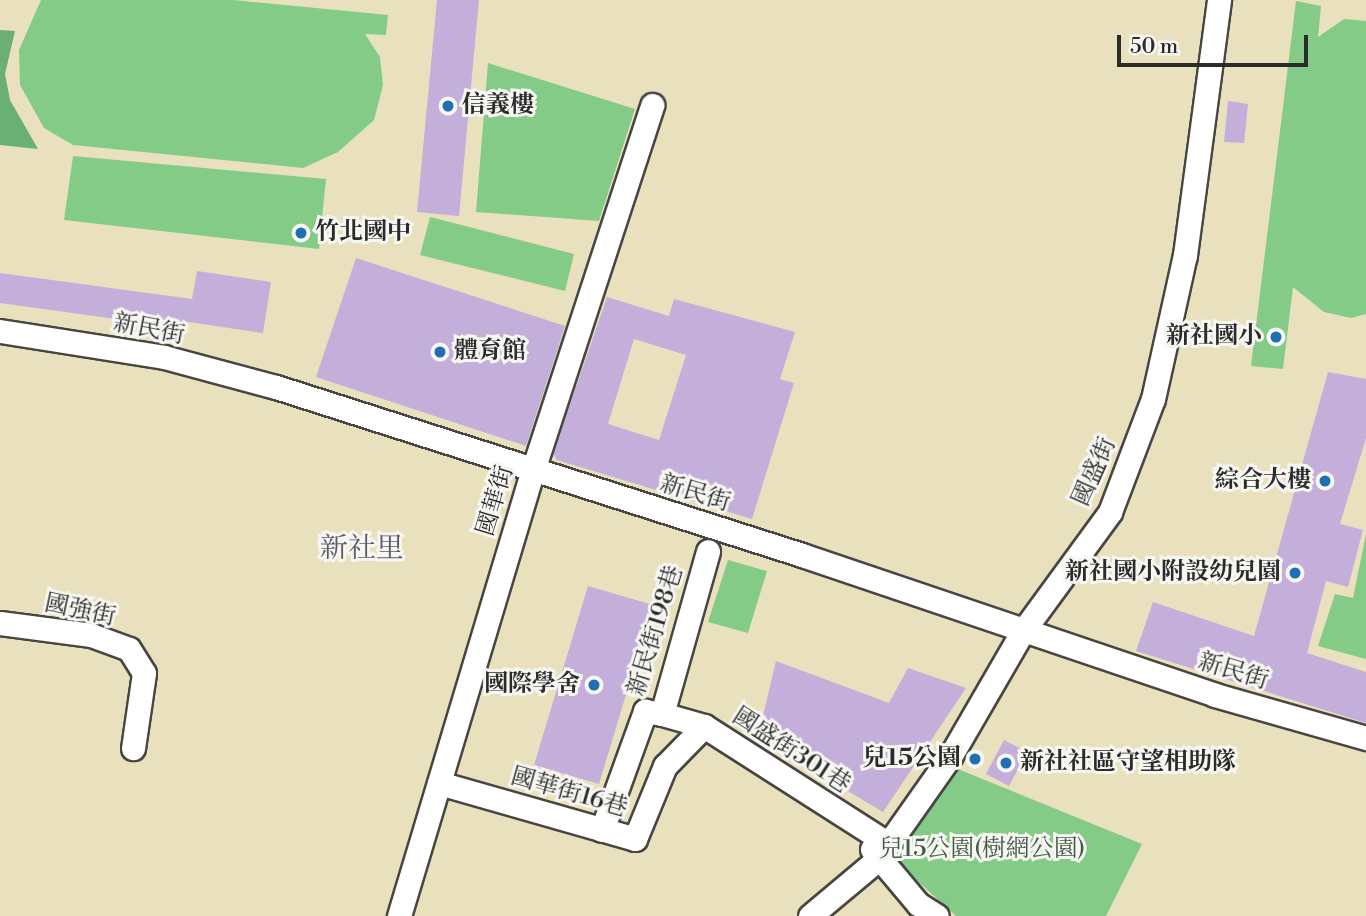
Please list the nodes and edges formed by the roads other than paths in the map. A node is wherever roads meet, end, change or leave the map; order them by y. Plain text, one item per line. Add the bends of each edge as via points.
1 (1219, 0) edge
2 (652, 105) dead end
3 (0, 331) edge
4 (533, 470) junction
5 (708, 551) dead end
6 (0, 623) edge
7 (1023, 631) junction
8 (662, 714) junction
9 (704, 726) junction
10 (1366, 738) edge
11 (133, 748) dead end
12 (439, 783) junction
13 (602, 830) junction
14 (882, 852) junction
15 (400, 916) edge
16 (810, 916) edge
17 (937, 916) edge

1 - 7 street, 國盛街 via 1185,255 1153,399 1110,512
2 - 4 street, 國華街
3 - 4 street, 新民街 via 164,357 276,387
4 - 7 street, 新民街
4 - 12 street, 國華街
5 - 8 street, 新民街198巷
6 - 11 street, 國強街 via 91,635 129,649 144,673
7 - 10 street, 新民街
7 - 14 street, 國盛街 via 951,755
8 - 9 street, 國盛街301巷
8 - 13 street, 新民街198巷 via 645,710
9 - 13 street, 國華街16巷 via 665,766 635,839
9 - 14 street, 國盛街301巷 via 860,826
12 - 13 street, 國華街16巷
12 - 15 street, 國華街
14 - 16 street, 國盛街
14 - 17 street via 918,904

